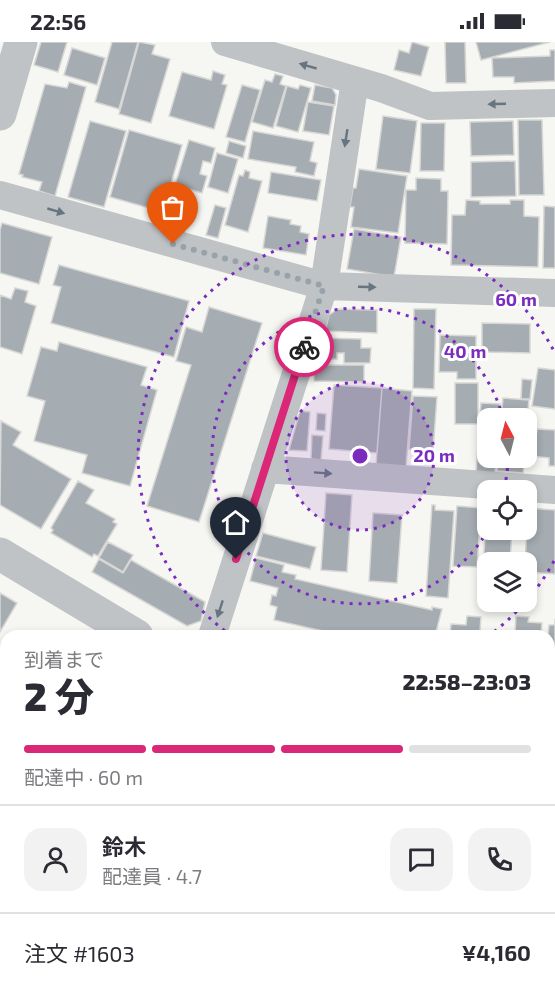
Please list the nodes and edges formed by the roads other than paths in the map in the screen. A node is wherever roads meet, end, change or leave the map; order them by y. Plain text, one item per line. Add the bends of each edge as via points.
1 (21, 42) edge
2 (225, 42) edge
3 (355, 80) junction
4 (555, 103) edge
5 (0, 114) edge
6 (0, 195) edge
7 (324, 286) junction
8 (555, 292) edge
9 (265, 469) junction
10 (555, 490) edge
11 (0, 554) edge
12 (127, 630) edge
13 (214, 630) edge

1 - 5 street
3 -> 2 street
4 -> 3 street via 430,106
3 -> 7 street
6 -> 7 street
7 -> 8 street
7 - 9 street
9 -> 10 street
9 -> 13 street
11 - 12 street

